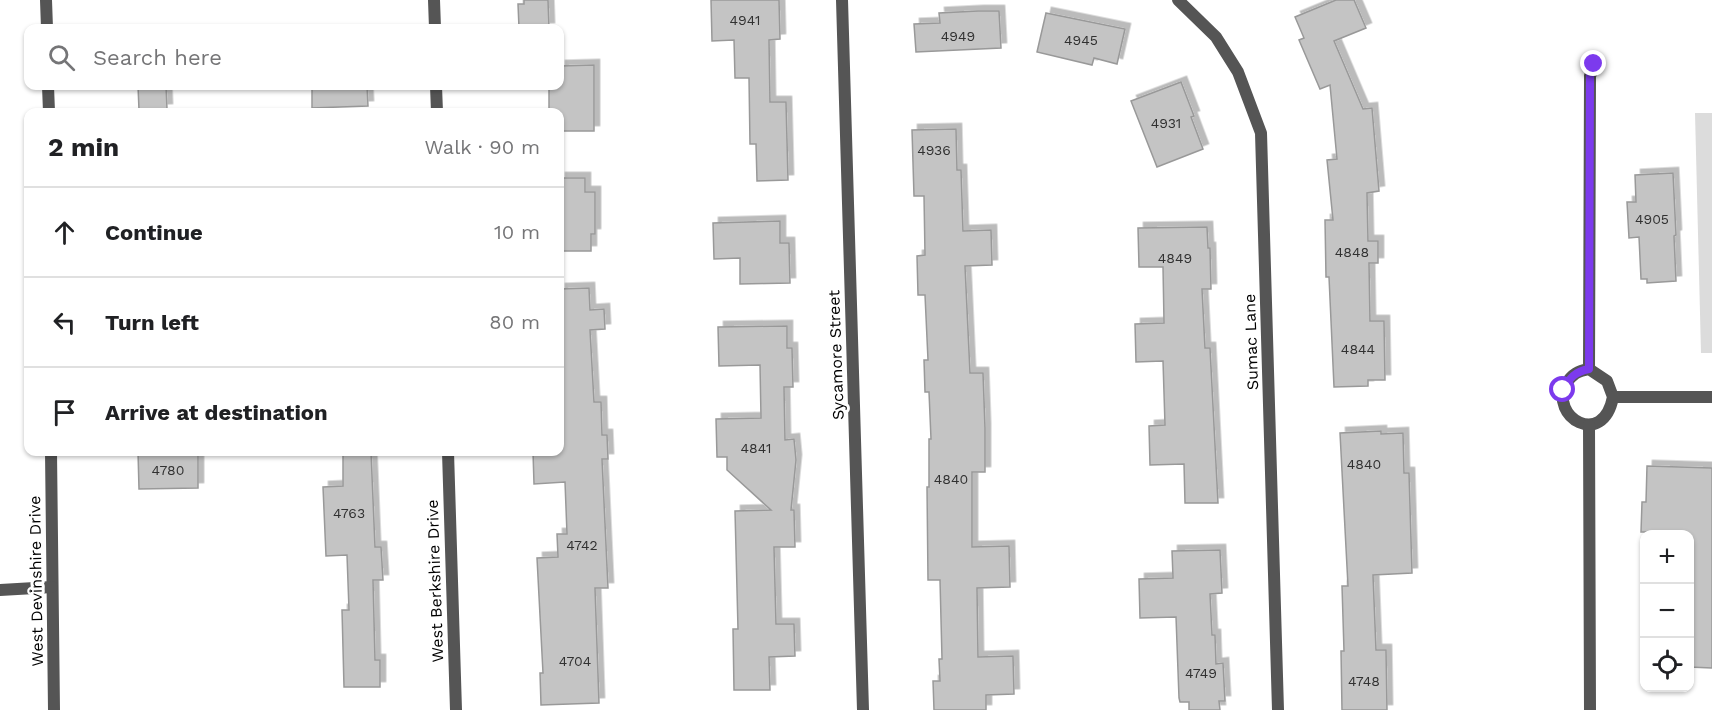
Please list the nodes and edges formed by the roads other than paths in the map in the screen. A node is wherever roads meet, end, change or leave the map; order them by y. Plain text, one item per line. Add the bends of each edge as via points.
1 (46, 0) edge
2 (434, 0) edge
3 (842, 0) edge
4 (1178, 0) edge
5 (47, 24) edge
6 (435, 24) edge
7 (1594, 64) dead end
8 (48, 90) edge
9 (436, 90) edge
10 (49, 108) edge
11 (437, 108) edge
12 (1589, 369) junction
13 (1613, 397) junction
14 (1712, 397) edge
15 (1589, 425) junction
16 (51, 456) edge
17 (448, 456) edge
18 (51, 587) junction
19 (0, 590) edge
20 (54, 710) edge
21 (456, 710) edge
22 (863, 710) edge
23 (1278, 710) edge
24 (1590, 710) edge

1 - 5 street
2 - 6 street
3 - 22 street, Sycamore Street
4 - 23 street, Sumac Lane via 1216,37 1238,72 1261,133
7 - 12 street via 1590,76
8 - 10 street
9 - 11 street
12 - 13 street via 1607,381
12 - 15 street via 1578,371 1563,390 1568,415
13 - 14 street
13 - 15 street via 1600,423
15 - 24 street
16 - 18 street, West Devinshire Drive
17 - 21 street, West Berkshire Drive
18 - 19 street
18 - 20 street, West Devinshire Drive

